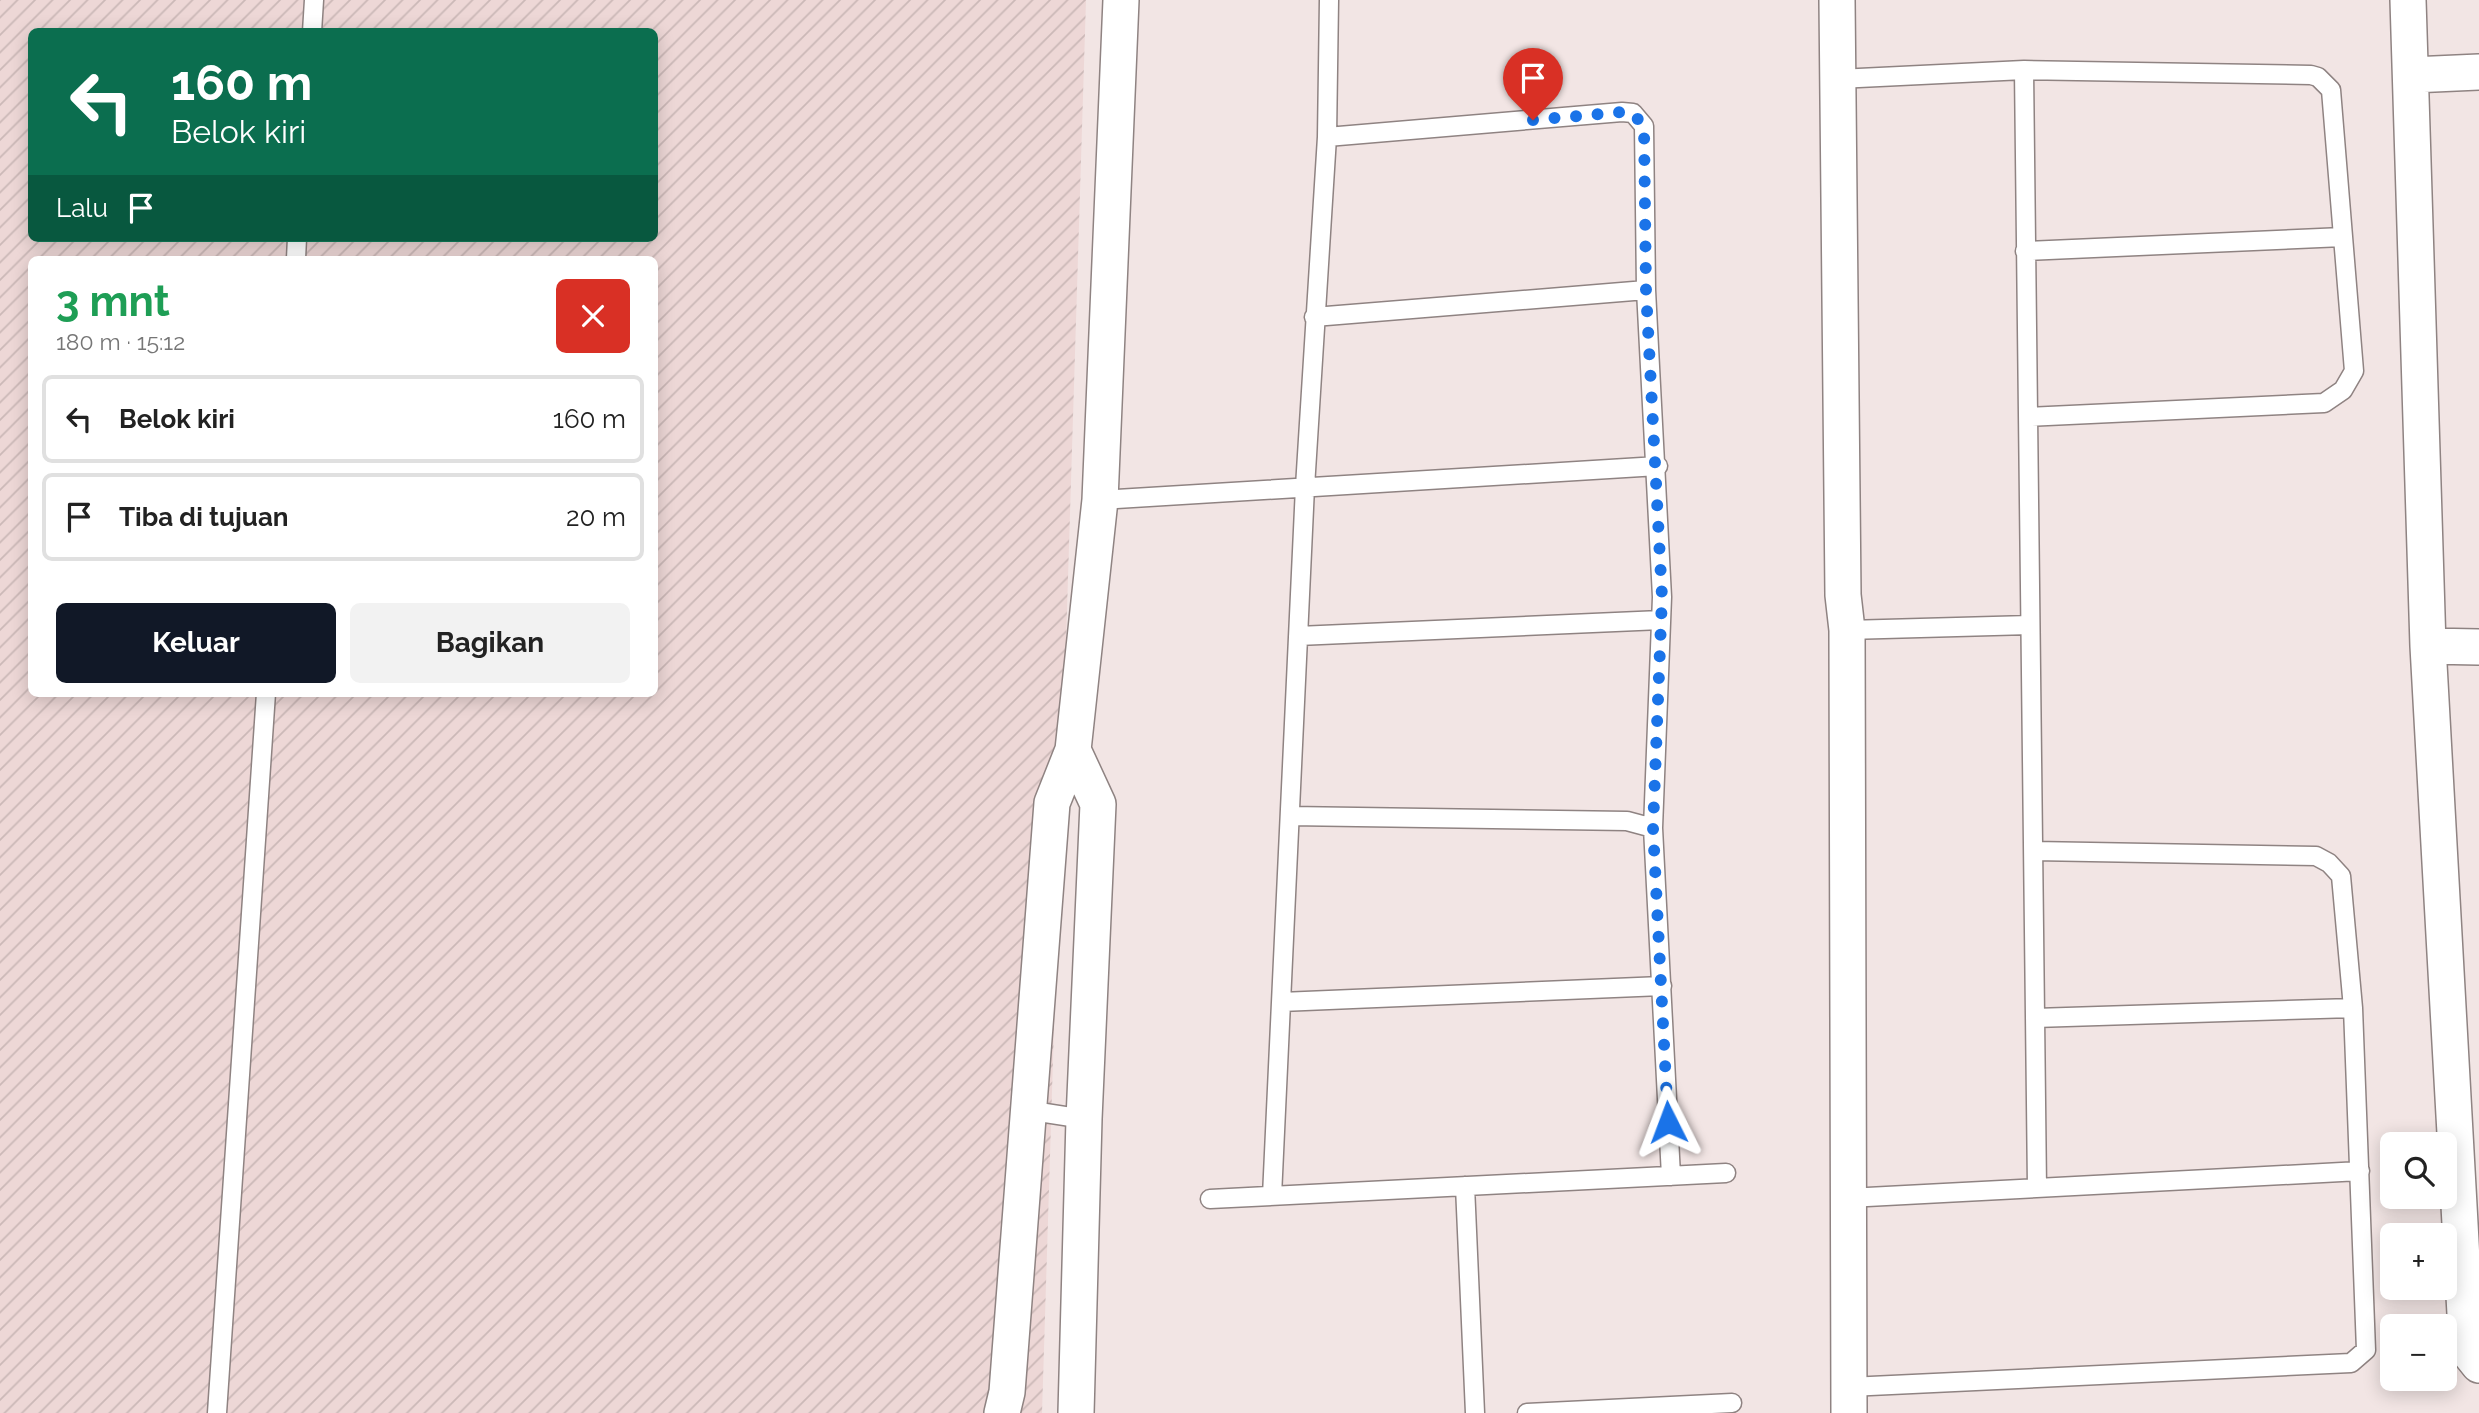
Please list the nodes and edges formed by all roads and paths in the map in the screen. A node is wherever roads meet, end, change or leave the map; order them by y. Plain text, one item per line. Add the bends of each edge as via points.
1 (314, 0) edge
2 (1121, 0) edge
3 (1329, 0) edge
4 (1837, 0) edge
5 (2408, 0) edge
6 (312, 28) edge
7 (2024, 70) junction
8 (2479, 72) edge
9 (2412, 75) junction
10 (1838, 79) junction
11 (1327, 137) junction
12 (2343, 237) junction
13 (2025, 251) junction
14 (1646, 290) junction
15 (1314, 317) junction
16 (2029, 417) junction
17 (1658, 466) junction
18 (1305, 488) junction
19 (1100, 500) junction
20 (1661, 620) junction
21 (2030, 625) junction
22 (1847, 630) junction
23 (1298, 636) junction
24 (2428, 646) junction
25 (2479, 648) edge
26 (266, 697) edge
27 (1073, 750) junction
28 (1290, 816) junction
29 (1653, 828) junction
30 (2034, 851) junction
31 (1662, 986) junction
32 (1281, 1002) junction
33 (2353, 1008) junction
34 (2035, 1018) junction
35 (1026, 1110) junction
36 (1084, 1119) junction
37 (2469, 1166) edge
38 (2360, 1171) junction
39 (1726, 1173) dead end
40 (1671, 1176) junction
41 (1465, 1186) junction
42 (2037, 1188) junction
43 (1272, 1196) junction
44 (1848, 1198) junction
45 (1210, 1199) dead end
46 (2479, 1365) edge
47 (1849, 1400) edge
48 (1732, 1403) dead end
49 (217, 1413) edge
50 (1002, 1413) edge
51 (1076, 1413) edge
52 (1475, 1413) edge
53 (1527, 1413) edge

1 - 6 lane
2 - 19 street
3 - 11 lane
4 - 10 street
5 - 9 street
7 - 10 lane
7 - 12 lane via 2318,77 2331,90
7 - 13 lane
8 - 9 street
9 - 24 street
10 - 22 street
11 - 14 lane via 1633,113 1644,127
11 - 15 lane
12 - 13 lane
12 - 16 lane via 2354,371 2343,390 2324,403
13 - 16 lane
14 - 15 lane
14 - 17 lane
15 - 18 lane
16 - 21 lane
17 - 18 lane
17 - 20 lane
18 - 19 lane
18 - 23 lane
19 - 27 street
20 - 23 lane
20 - 29 lane
21 - 22 lane
21 - 30 lane
22 - 44 street
23 - 28 lane
24 - 25 street
24 - 37 street
26 - 49 lane
27 - 35 street via 1052,803
27 - 36 street via 1098,804
28 - 29 lane via 1627,821
28 - 32 lane
29 - 31 lane
30 - 33 lane via 2316,856 2341,876
30 - 34 lane
31 - 32 lane
31 - 40 lane
32 - 43 lane
33 - 34 lane
33 - 38 lane
34 - 42 lane
35 - 36 lane
35 - 50 street
36 - 51 street
37 - 46 street via 2467,1350
38 - 42 lane
38 - 47 lane via 2366,1350 2351,1363
39 - 40 lane
40 - 41 lane
41 - 43 lane
41 - 52 lane
42 - 44 lane
43 - 45 lane
44 - 47 street
48 - 53 lane

